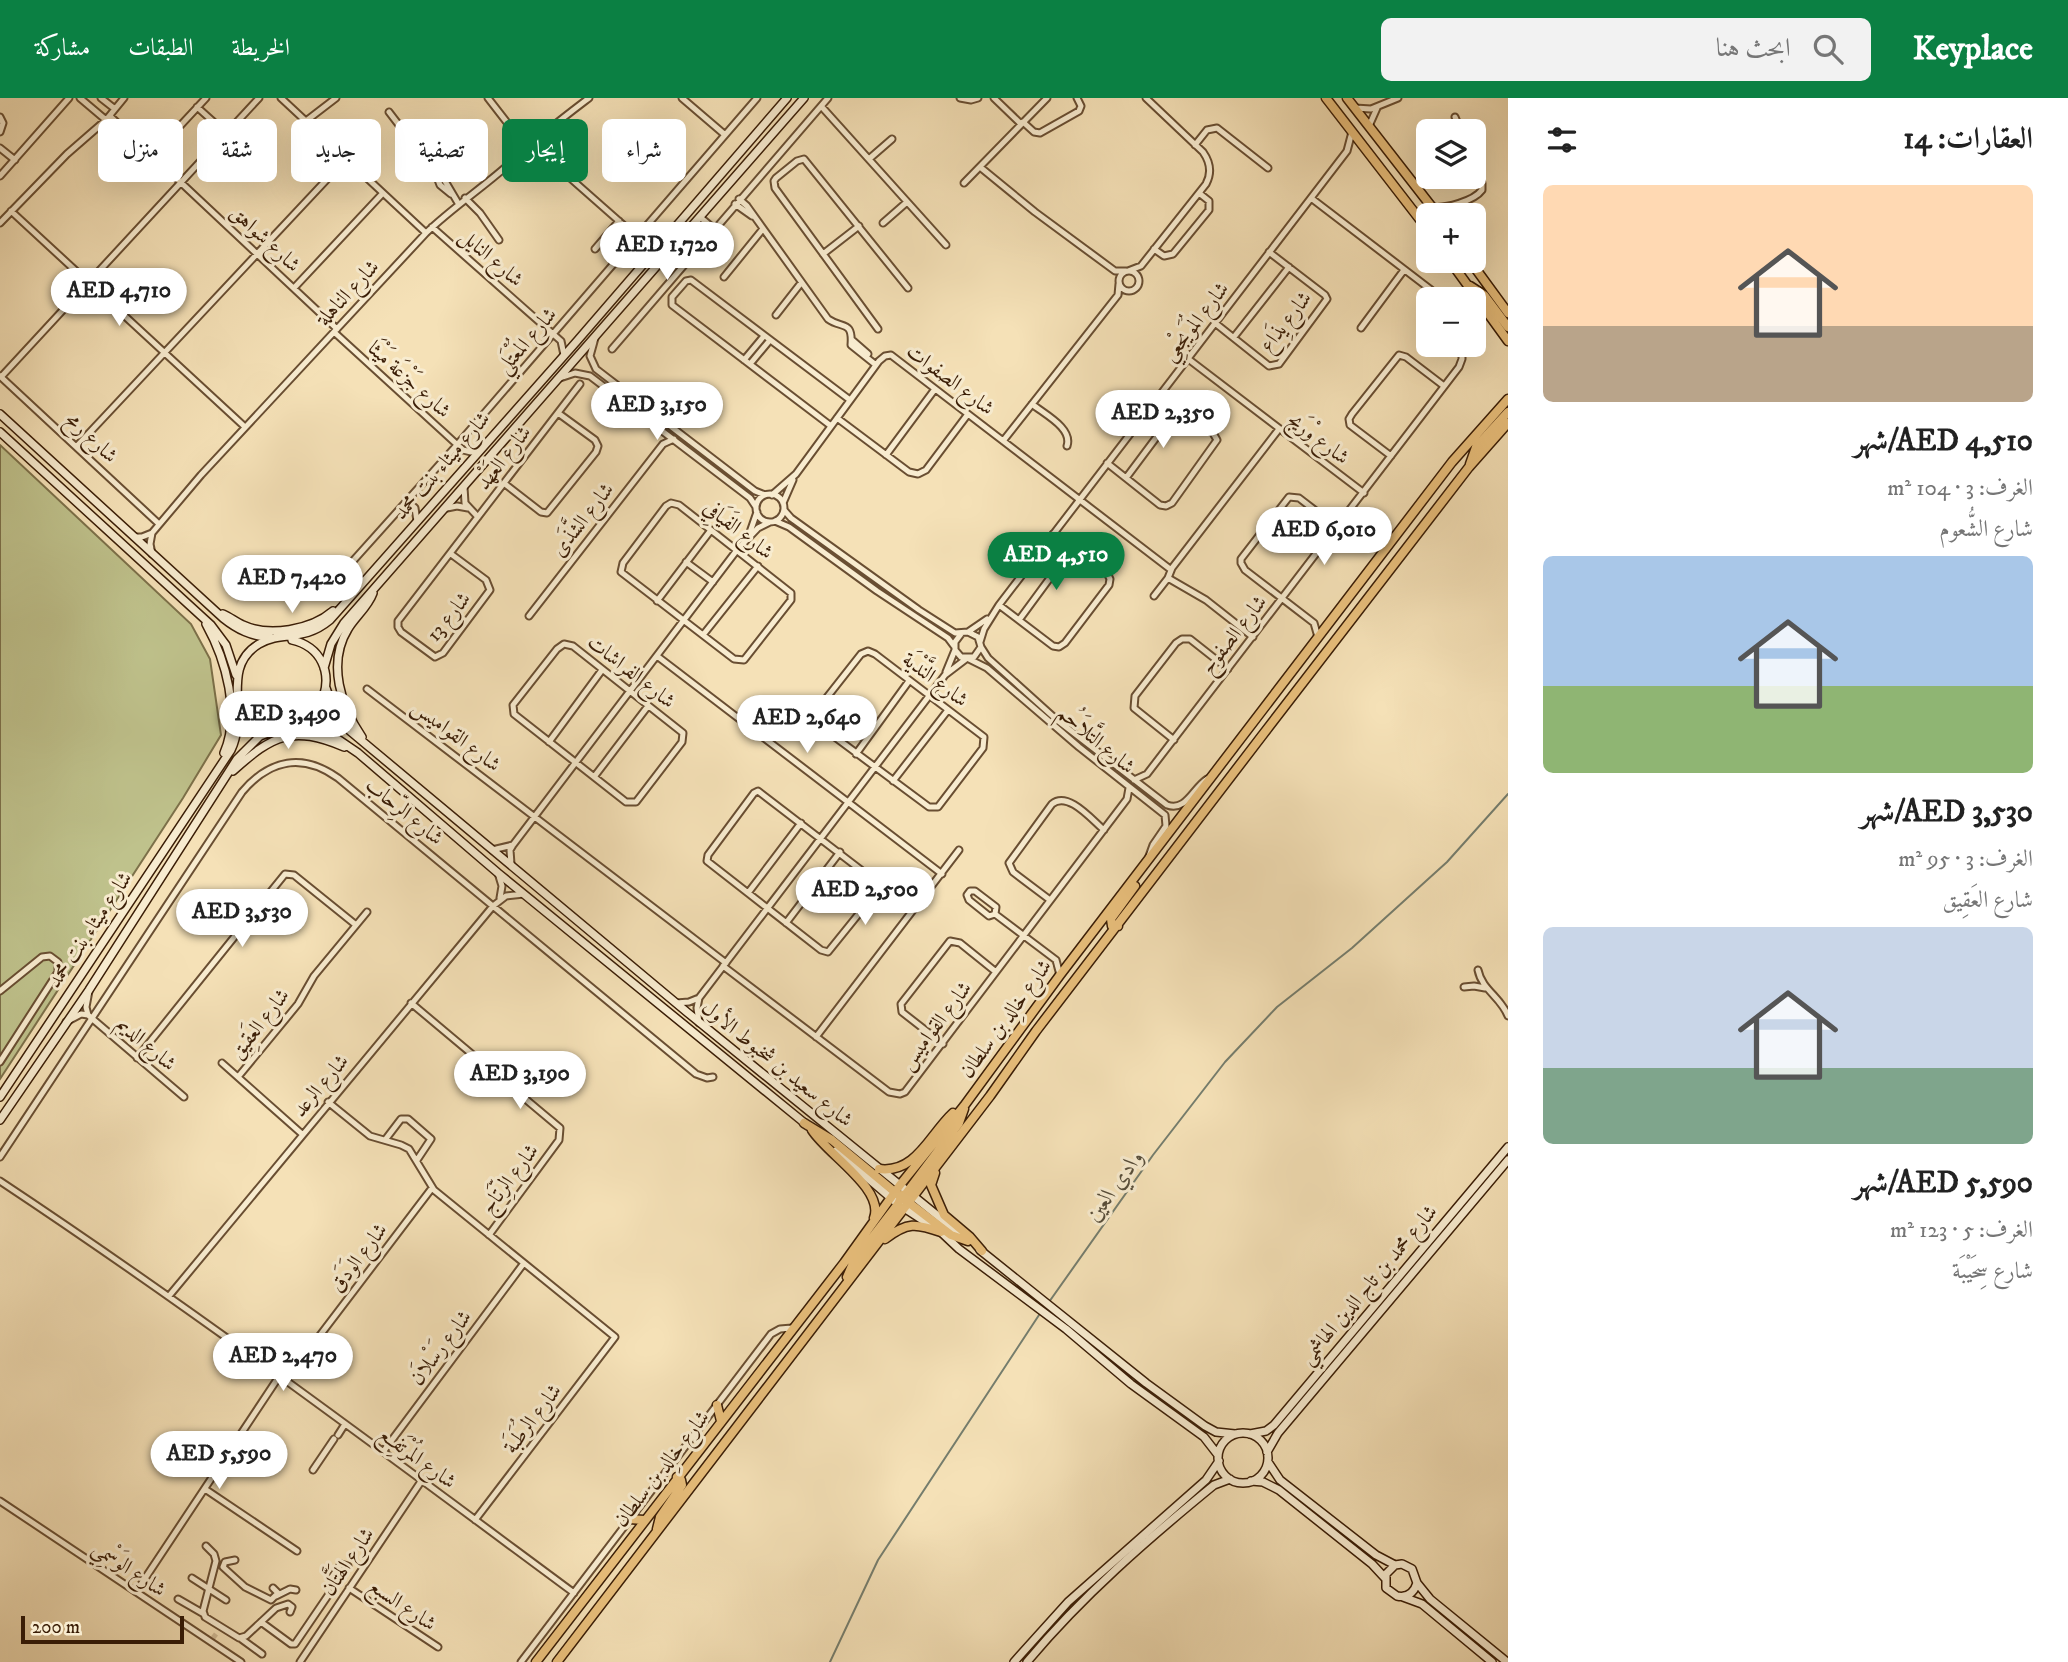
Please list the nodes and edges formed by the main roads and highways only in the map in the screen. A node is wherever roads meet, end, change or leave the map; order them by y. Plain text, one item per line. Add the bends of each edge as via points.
1 (787, 98) edge
2 (804, 98) edge
3 (1326, 98) edge
4 (1347, 98) edge
5 (1430, 203) edge
6 (1416, 214) edge
7 (1458, 273) edge
8 (1480, 273) edge
9 (1508, 313) edge
10 (1505, 330) edge
11 (1508, 341) edge
12 (1508, 350) edge
13 (1508, 393) edge
14 (1508, 399) edge
15 (1508, 412) edge
16 (0, 414) edge
17 (1490, 417) junction
18 (1508, 423) edge
19 (1508, 431) edge
20 (0, 432) edge
21 (1493, 438) junction
22 (1469, 467) junction
23 (361, 584) junction
24 (376, 586) junction
25 (213, 608) junction
26 (203, 619) junction
27 (286, 638) junction
28 (275, 639) junction
29 (324, 668) junction
30 (237, 677) junction
31 (326, 688) junction
32 (238, 692) junction
33 (298, 724) junction
34 (284, 727) junction
35 (1250, 727) junction
36 (367, 744) junction
37 (358, 753) junction
38 (216, 770) junction
39 (1232, 776) junction
40 (225, 778) junction
41 (1141, 870) junction
42 (1118, 926) junction
43 (0, 1097) edge
44 (964, 1106) junction
45 (0, 1120) edge
46 (804, 1123) junction
47 (812, 1130) junction
48 (1508, 1147) edge
49 (943, 1157) junction
50 (1508, 1160) edge
51 (879, 1169) junction
52 (902, 1197) junction
53 (941, 1232) junction
54 (968, 1241) joint
55 (873, 1250) junction
56 (982, 1251) junction
57 (844, 1263) junction
58 (846, 1283) junction
59 (717, 1405) road end
60 (720, 1421) junction
61 (1235, 1434) junction
62 (1250, 1434) junction
63 (1267, 1452) junction
64 (1218, 1458) junction
65 (1268, 1462) junction
66 (677, 1478) junction
67 (1230, 1479) junction
68 (1251, 1481) junction
69 (629, 1519) road end
70 (644, 1521) junction
71 (656, 1532) junction
72 (1395, 1565) junction
73 (1385, 1578) junction
74 (1417, 1583) junction
75 (1403, 1597) junction
76 (536, 1662) edge
77 (557, 1662) edge
78 (1014, 1662) edge
79 (1027, 1662) edge
80 (1492, 1662) edge
81 (1507, 1662) edge

1 - 23 main road, شارع ميثاء بنت محمد
2 - 24 main road, شارع ميثاء بنت محمد
3 - 6 main road
4 - 5 main road
7 - 10 main road
8 - 9 main road
10 - 11 main road
10 - 12 main road
13 - 17 main road
14 - 17 main road, شارع خالِد بن سلطان
15 - 22 main road via 1476,447
16 - 25 main road
17 - 35 main road, شارع خالِد بن سلطان
18 - 21 main road, شارع خالِد بن سلطان
19 - 21 main road
20 - 26 main road
21 - 22 main road, شارع خالِد بن سلطان
22 - 39 main road, شارع خالِد بن سلطان
23 - 25 main road via 323,619 294,629 250,628
23 - 27 main road, شارع ميثاء بنت محمد via 322,626
24 - 29 main road, شارع ميثاء بنت محمد via 337,631
24 - 36 main road via 346,631 338,655 345,707
25 - 28 main road via 239,630
26 - 30 main road via 226,645
26 - 38 main road via 224,662 231,719 230,738
27 - 28 main road, شارع ميثاء بنت محمد
27 - 29 main road via 310,648
28 - 30 main road, شارع ميثاء بنت محمد via 250,652
29 - 31 main road
30 - 32 main road, شارع ميثاء بنت محمد
31 - 33 main road via 318,709
31 - 36 main road, شارع سعيد بن شخبوط الأول via 338,719
32 - 34 main road via 242,704 259,722
32 - 38 main road, شارع ميثاء بنت محمد via 236,736
33 - 34 main road
33 - 37 main road, شارع سعيد بن شخبوط الأول via 333,736
34 - 40 main road, شارع ميثاء بنت محمد via 255,741
35 - 39 main road via 1255,736
35 - 41 main road, شارع خالِد بن سلطان
36 - 51 main road, شارع سعيد بن شخبوط الأول
37 - 40 main road via 320,737 286,737 263,745
37 - 46 main road, شارع سعيد بن شخبوط الأول
38 - 43 main road, شارع ميثاء بنت محمد
39 - 42 main road, شارع خالِد بن سلطان
40 - 45 main road, شارع ميثاء بنت محمد
41 - 42 main road via 1110,921
41 - 44 main road, شارع خالِد بن سلطان
42 - 49 main road, شارع خالِد بن سلطان
44 - 51 main road via 911,1161
44 - 52 main road, شارع خالِد بن سلطان
46 - 47 main road, شارع سعيد بن شخبوط الأول
46 - 52 main road
47 - 52 main road, شارع سعيد بن شخبوط الأول
47 - 57 main road via 829,1152 863,1181 876,1210
48 - 62 main road, شارع محمد بن تاج الدين الهاشمي via 1275,1425
49 - 52 main road, شارع خالِد بن سلطان
49 - 56 main road via 932,1187 944,1215
50 - 63 main road, شارع محمد بن تاج الدين الهاشمي via 1278,1433
51 - 52 main road, شارع سعيد بن شخبوط الأول
52 - 53 main road, شارع سعيد بن شخبوط الأول
52 - 54 main road via 951,1235
52 - 55 main road, شارع خالِد بن سلطان
52 - 57 main road, شارع خالِد بن سلطان
52 - 58 main road via 854,1261
53 - 55 main road via 915,1224 895,1232
53 - 64 main road, شارع سعيد بن شخبوط الأول via 1130,1384 1204,1437
54 - 56 main road
55 - 58 main road, شارع خالِد بن سلطان
56 - 61 main road via 1205,1426
57 - 60 main road, شارع خالِد بن سلطان
58 - 71 main road, شارع خالِد بن سلطان
59 - 60 main road
60 - 66 main road, شارع خالِد بن سلطان
61 - 62 main road
61 - 64 main road via 1224,1442
62 - 63 main road via 1263,1442
63 - 65 main road
64 - 67 main road
64 - 78 main road via 1206,1480 1068,1602
65 - 68 main road
65 - 72 main road via 1284,1483
66 - 70 main road, شارع خالِد بن سلطان
66 - 71 main road via 682,1485 660,1517
67 - 68 main road
67 - 79 main road via 1210,1489 1096,1588
68 - 73 main road via 1279,1490
69 - 70 main road
70 - 76 main road, شارع خالِد بن سلطان
71 - 77 main road, شارع خالِد بن سلطان
72 - 73 main road
72 - 74 main road via 1412,1569
73 - 75 main road via 1389,1591
74 - 75 main road via 1414,1591
74 - 81 main road
75 - 80 main road via 1422,1604

